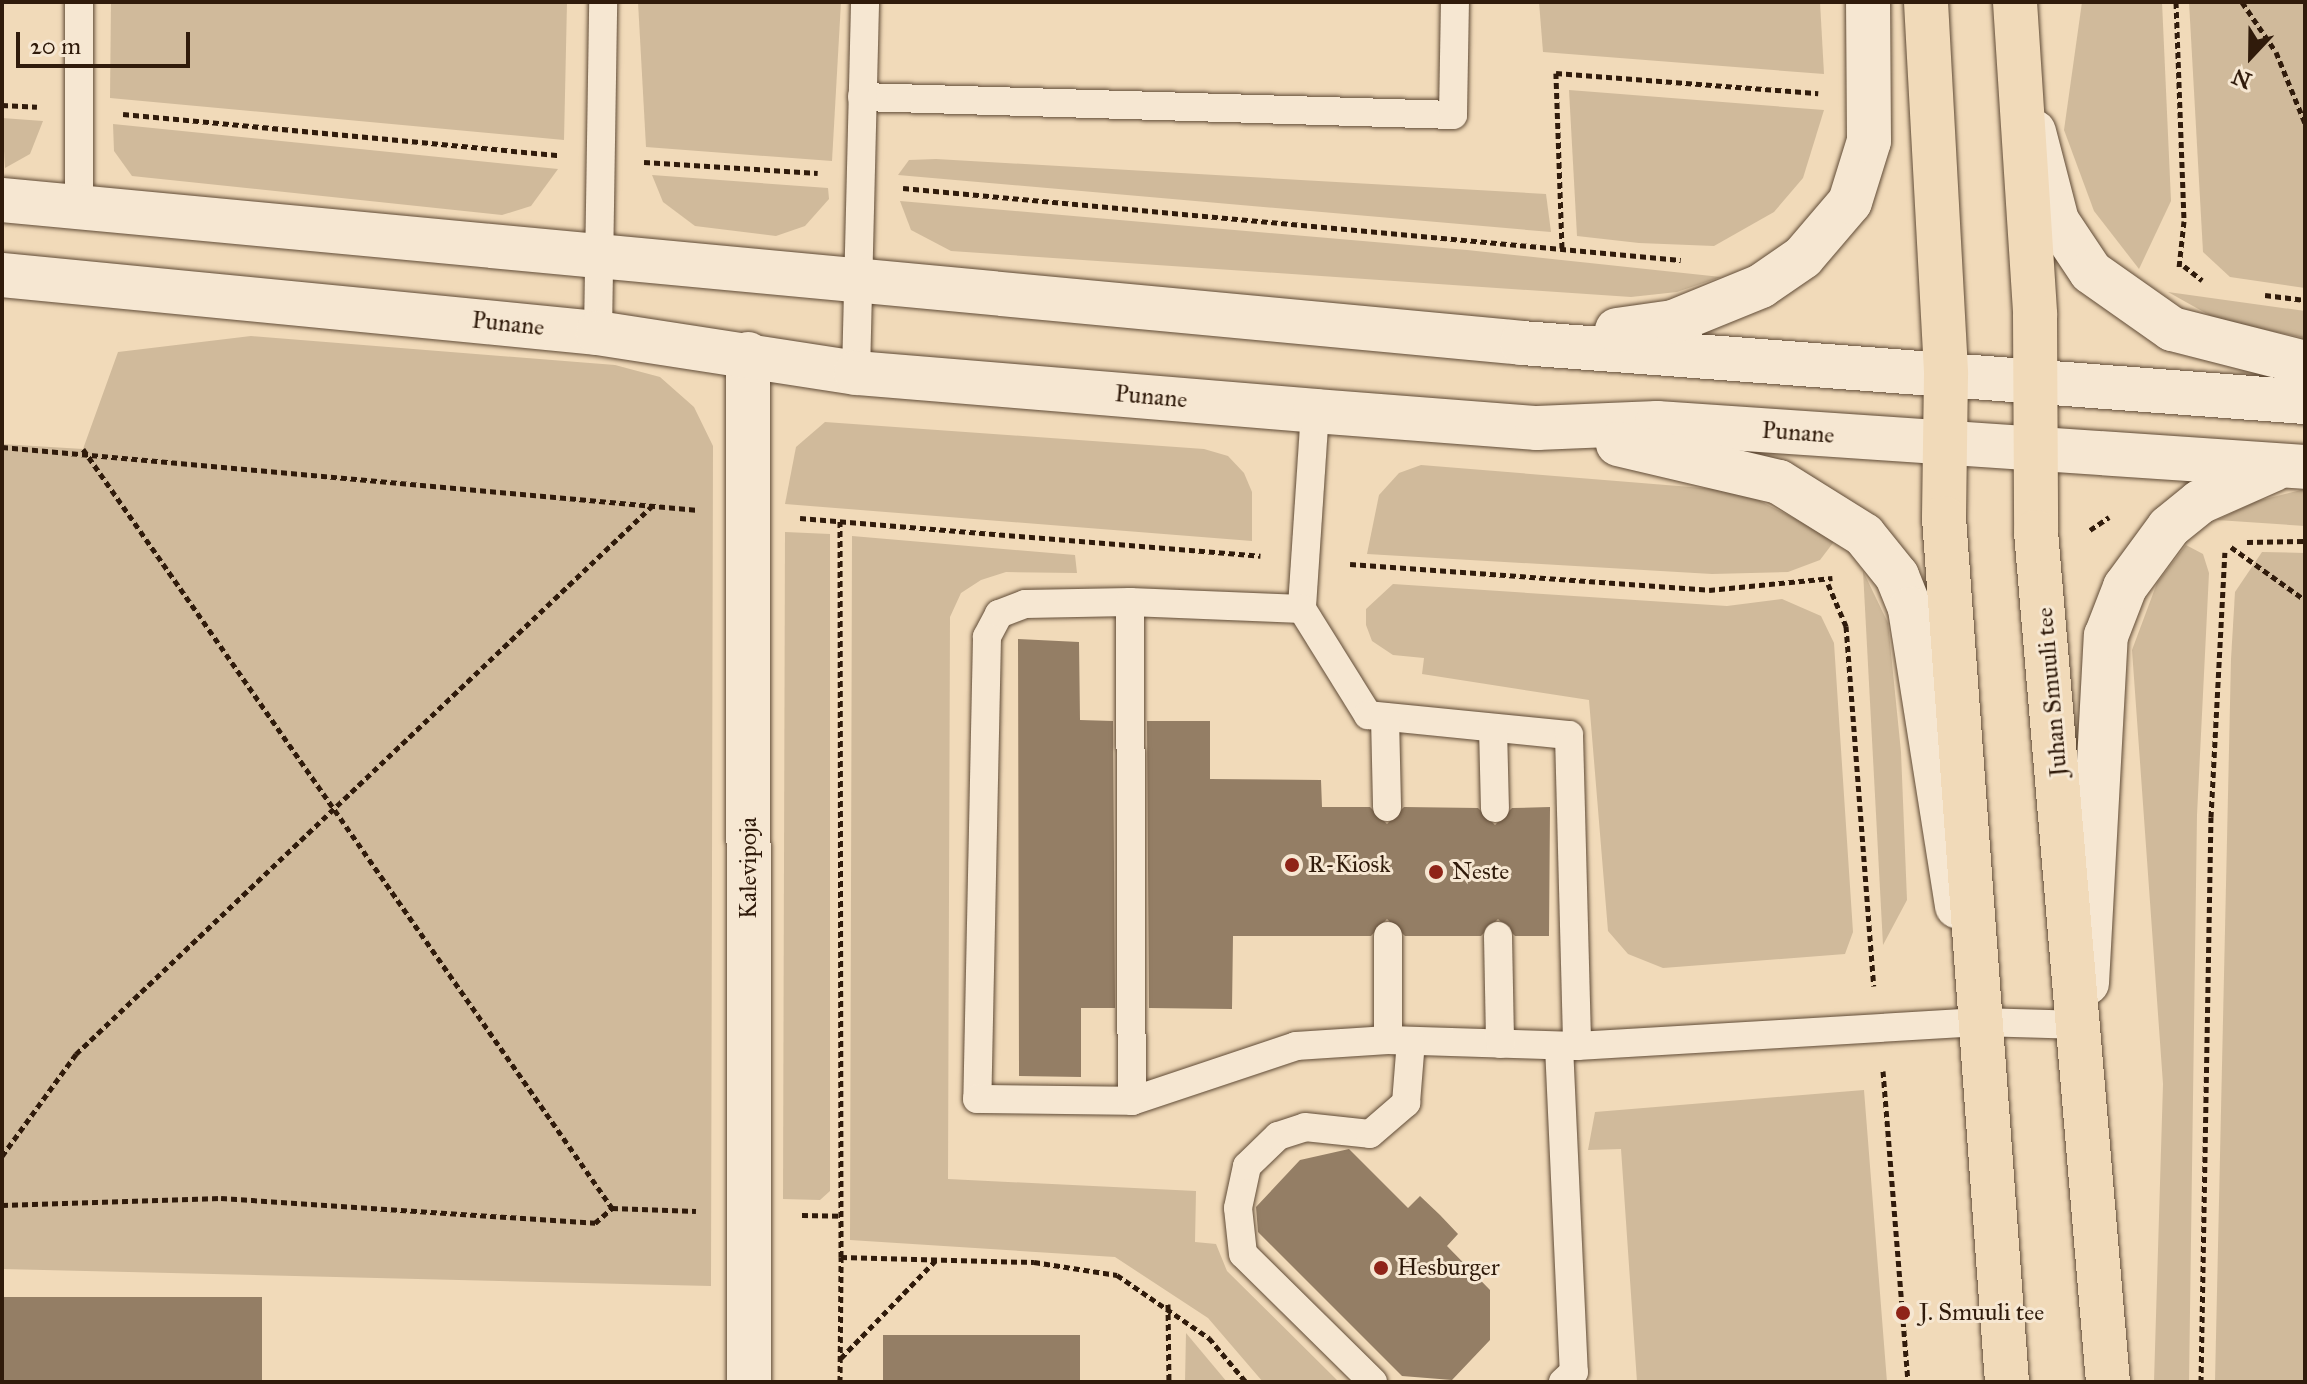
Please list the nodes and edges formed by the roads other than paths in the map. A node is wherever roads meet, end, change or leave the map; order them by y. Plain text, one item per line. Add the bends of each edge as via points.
1 (79, 2) edge
2 (603, 2) edge
3 (865, 2) edge
4 (1455, 2) edge
5 (1868, 2) edge
6 (1926, 2) edge
7 (2015, 2) edge
8 (2018, 69) junction
9 (862, 97) junction
10 (2, 200) edge
11 (79, 208) junction
12 (604, 257) junction
13 (2, 275) edge
14 (860, 277) junction
15 (598, 333) junction
16 (1522, 343) junction
17 (748, 354) junction
18 (2305, 363) edge
19 (856, 373) junction
20 (1946, 374) junction
21 (2035, 383) junction
22 (2305, 402) edge
23 (1315, 411) junction
24 (1537, 428) junction
25 (1946, 443) junction
26 (2034, 450) junction
27 (2292, 467) edge
28 (1130, 602) junction
29 (1302, 609) junction
30 (1385, 717) junction
31 (1493, 728) junction
32 (1387, 807) dead end
33 (1495, 808) dead end
34 (1388, 936) dead end
35 (1498, 936) dead end
36 (1979, 1022) junction
37 (2083, 1025) junction
38 (1399, 1040) junction
39 (1500, 1044) junction
40 (1568, 1046) junction
41 (1132, 1101) junction
42 (749, 1382) edge
43 (1373, 1382) edge
44 (1563, 1382) edge
45 (2007, 1382) edge
46 (2108, 1382) edge

1 - 11 lane
2 - 12 lane
3 - 9 lane
4 - 9 lane via 1453,115
5 - 16 main road via 1869,141 1850,202 1803,257 1761,286 1673,322
6 - 20 main road
7 - 8 main road, Juhan Smuuli tee
8 - 18 main road via 2057,221 2091,272 2172,329
8 - 21 main road, Juhan Smuuli tee
9 - 14 lane
10 - 11 main road
11 - 12 main road
12 - 14 main road
12 - 15 lane
13 - 15 main road, Punane
14 - 16 main road
14 - 19 lane
15 - 17 main road, Punane
16 - 20 main road
17 - 19 main road, Punane
17 - 42 main road, Kalevipoja
19 - 23 main road, Punane
20 - 21 main road
20 - 25 main road
21 - 22 main road
21 - 26 main road, Juhan Smuuli tee
23 - 24 main road, Punane
23 - 29 lane
24 - 25 main road, Punane via 1657,423
24 - 36 main road via 1779,482 1864,535 1897,576 1910,609 1922,721
25 - 26 main road, Punane
25 - 36 main road via 1944,518
26 - 27 main road, Punane
26 - 37 main road, Juhan Smuuli tee
27 - 37 main road via 2200,502 2169,527 2125,587 2106,636
28 - 29 lane
28 - 41 lane
28 - 41 lane via 1025,604 999,614 987,637 977,1099
29 - 30 lane via 1368,715
30 - 31 lane
30 - 32 lane
31 - 33 lane
31 - 40 lane via 1569,735
34 - 38 lane
35 - 39 lane
36 - 37 lane
36 - 40 lane
36 - 45 main road
37 - 46 main road, Juhan Smuuli tee
38 - 39 lane
38 - 41 lane via 1296,1046
38 - 43 lane via 1406,1103 1370,1134 1305,1127 1278,1136 1247,1166 1238,1208 1243,1254
39 - 40 lane
40 - 44 lane via 1574,1372

